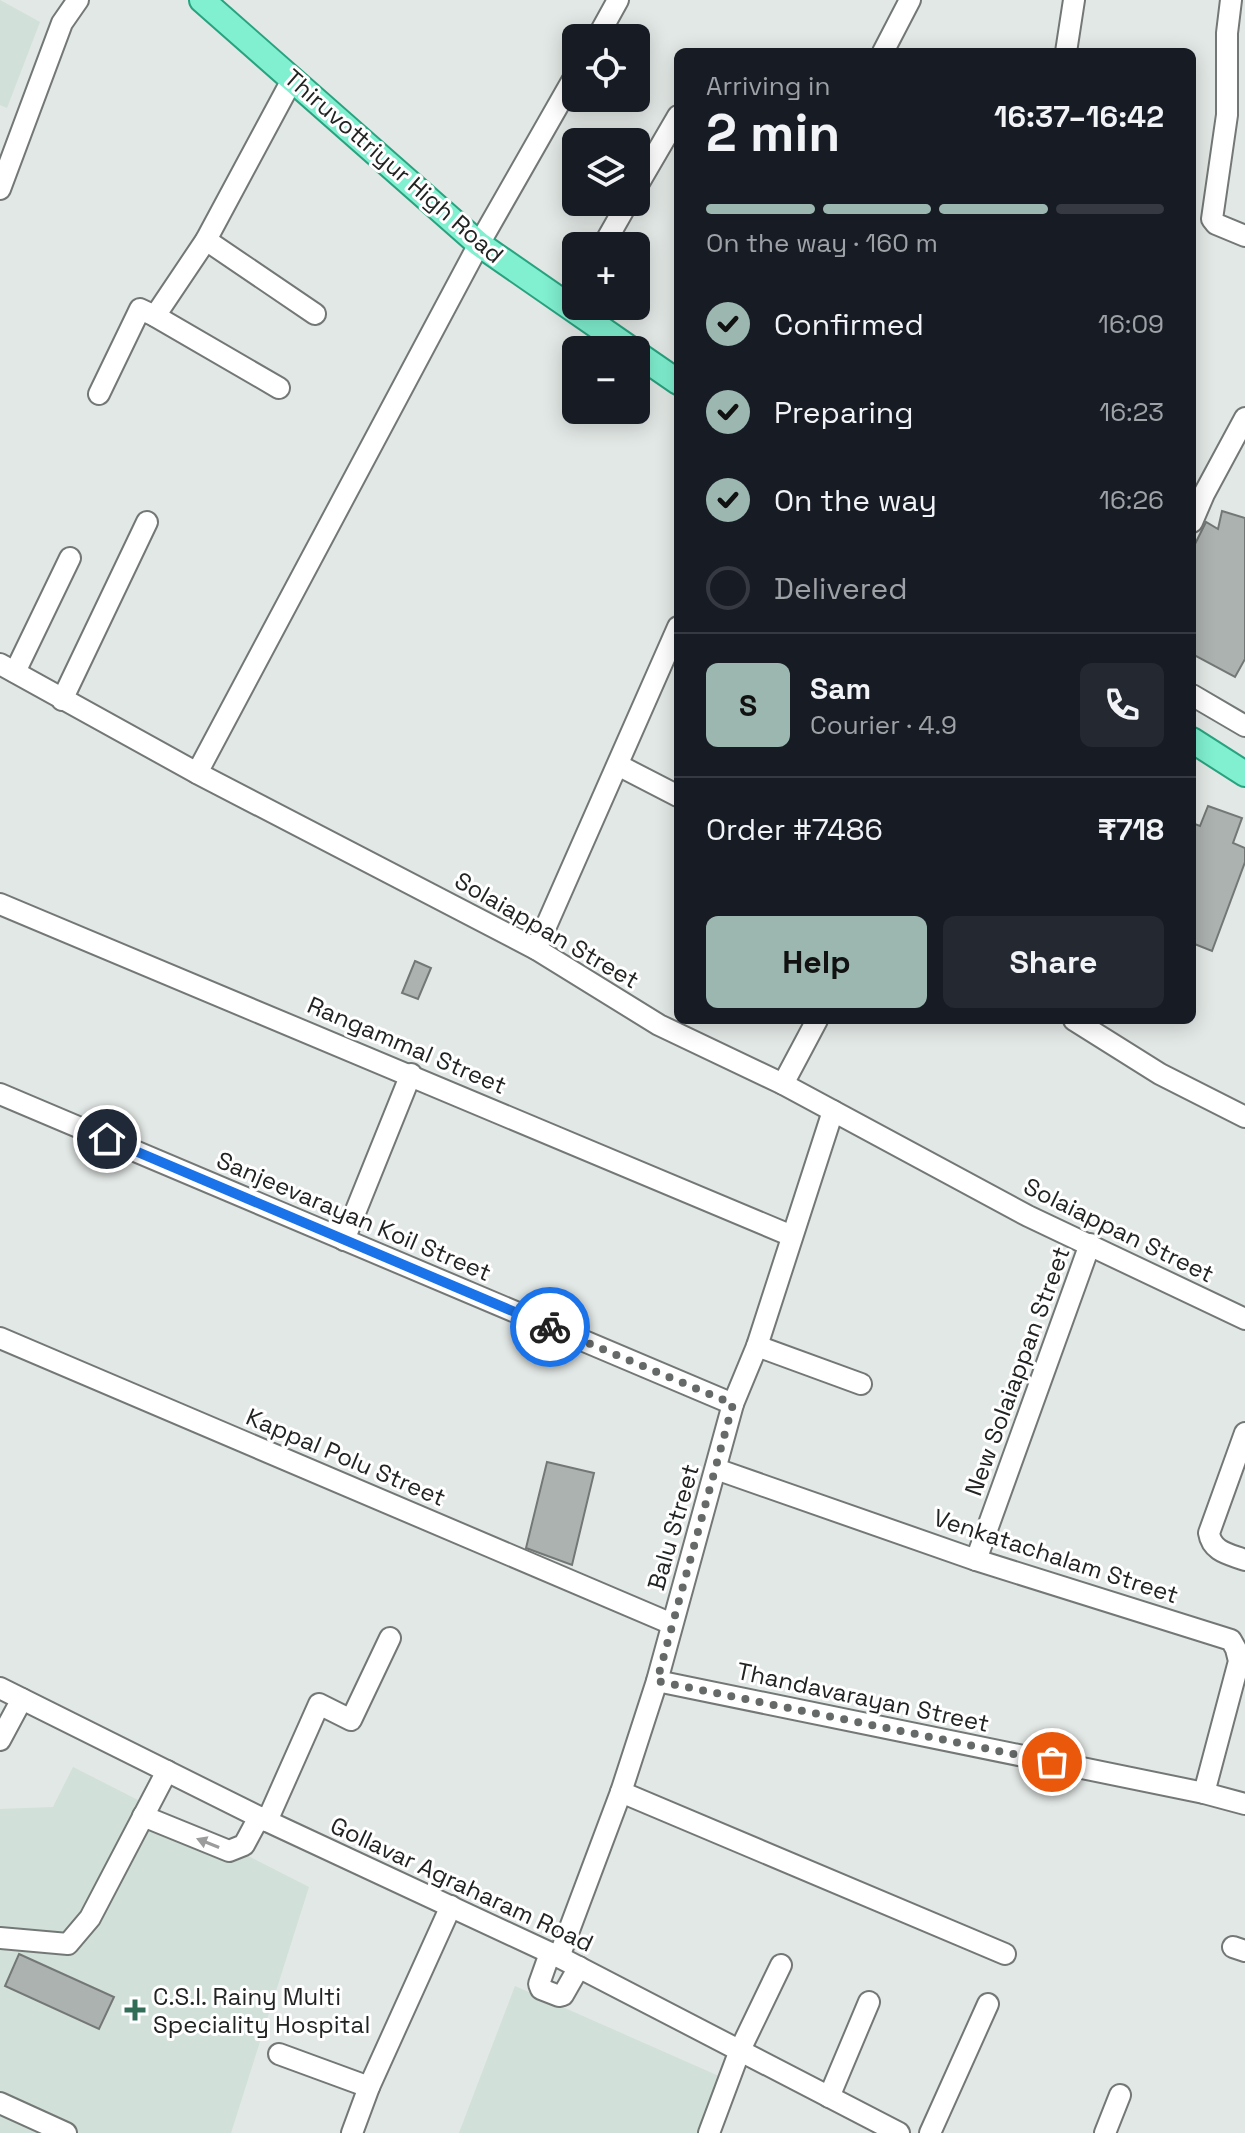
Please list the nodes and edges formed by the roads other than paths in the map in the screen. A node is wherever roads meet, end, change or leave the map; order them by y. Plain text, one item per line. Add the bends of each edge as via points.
1 (78, 0) edge
2 (202, 0) edge
3 (618, 0) edge
4 (910, 0) edge
5 (1074, 0) edge
6 (1231, 0) edge
7 (605, 24) edge
8 (885, 48) edge
9 (1067, 48) edge
10 (293, 78) junction
11 (562, 99) edge
12 (674, 123) edge
13 (650, 164) edge
14 (0, 189) edge
15 (1245, 236) edge
16 (206, 240) junction
17 (479, 244) junction
18 (562, 293) edge
19 (315, 314) dead end
20 (155, 316) junction
21 (597, 320) edge
22 (616, 336) edge
23 (650, 362) edge
24 (674, 379) edge
25 (279, 388) dead end
26 (99, 394) dead end
27 (1245, 418) edge
28 (1198, 490) edge
29 (147, 522) dead end
30 (70, 558) dead end
31 (674, 636) edge
32 (8, 668) edge
33 (1196, 697) edge
34 (62, 700) junction
35 (1245, 726) edge
36 (1196, 743) edge
37 (618, 765) junction
38 (197, 773) junction
39 (1245, 774) edge
40 (674, 794) edge
41 (0, 904) edge
42 (536, 949) junction
43 (815, 1024) edge
44 (1080, 1024) edge
45 (411, 1074) junction
46 (783, 1084) junction
47 (0, 1094) edge
48 (833, 1111) junction
49 (1245, 1117) edge
50 (792, 1236) junction
51 (344, 1240) junction
52 (1090, 1244) junction
53 (1245, 1319) edge
54 (0, 1338) edge
55 (757, 1346) junction
56 (861, 1384) dead end
57 (733, 1404) junction
58 (1245, 1433) edge
59 (716, 1469) junction
60 (976, 1560) junction
61 (1245, 1560) edge
62 (672, 1624) junction
63 (390, 1638) dead end
64 (657, 1681) junction
65 (0, 1688) edge
66 (22, 1699) junction
67 (0, 1740) edge
68 (167, 1771) junction
69 (621, 1792) junction
70 (1204, 1793) junction
71 (1245, 1804) edge
72 (143, 1816) junction
73 (263, 1819) junction
74 (451, 1906) junction
75 (2, 1944) edge
76 (1005, 1954) dead end
77 (554, 1955) junction
78 (781, 1965) dead end
79 (579, 1967) junction
80 (869, 2002) dead end
81 (988, 2004) dead end
82 (740, 2050) junction
83 (279, 2054) dead end
84 (369, 2087) junction
85 (1120, 2095) dead end
86 (829, 2097) junction
87 (0, 2103) edge
88 (66, 2133) edge
89 (352, 2133) edge
90 (709, 2133) edge
91 (899, 2133) edge
92 (930, 2133) edge
93 (1105, 2133) edge

1 - 14 street via 62,23
2 - 10 main road, Thiruvottriyur High Road
3 - 7 street
4 - 8 street
5 - 9 street
6 - 15 street via 1227,115 1212,219
10 - 16 street
10 - 17 main road, Thiruvottriyur High Road
11 - 17 street
12 - 13 street
16 - 19 street
16 - 20 street
17 - 18 main road, Thiruvottriyur High Road
17 - 38 street
20 - 25 street
20 - 26 street via 140,309
21 - 22 main road, Thiruvottriyur High Road
23 - 24 main road, Thiruvottriyur High Road
27 - 28 street
29 - 34 street
30 - 32 street
31 - 37 street
32 - 34 street, Solaiappan Street
33 - 35 street
34 - 38 street, Solaiappan Street
36 - 39 main road
37 - 40 street
37 - 42 street
38 - 42 street, Solaiappan Street
41 - 45 street, Rangammal Street
42 - 46 street, Solaiappan Street via 659,1025
43 - 46 street
44 - 49 street via 1160,1074
45 - 50 street, Rangammal Street
45 - 51 street
46 - 48 street, Solaiappan Street
47 - 51 street, Sanjeevarayan Koil Street
48 - 50 street, Balu Street
48 - 52 street, Solaiappan Street
50 - 55 street, Balu Street
51 - 57 street, Sanjeevarayan Koil Street
52 - 53 street, Solaiappan Street
52 - 60 street, New Solaiappan Street
54 - 62 street, Kappal Polu Street
55 - 56 street
55 - 57 street, Balu Street
57 - 59 street, Balu Street
58 - 61 street via 1209,1533 1217,1550
59 - 60 street, Venkatachalam Street
59 - 62 street, Balu Street
60 - 70 street, Venkatachalam Street via 1231,1640 1239,1661
62 - 64 street, Balu Street
63 - 73 street via 351,1720 319,1704
64 - 69 street, Balu Street
64 - 70 street, Thandavarayan Street
65 - 66 street, Gollavar Agraharam Road
66 - 67 street
66 - 68 street, Gollavar Agraharam Road
68 - 72 street
68 - 73 street, Gollavar Agraharam Road
69 - 76 street
69 - 77 street, Balu Street
70 - 71 street, Thandavarayan Street
73 -> 72 street via 244,1845 229,1851
72 - 75 street via 90,1918 68,1944
73 - 74 street, Gollavar Agraharam Road
74 - 77 street, Gollavar Agraharam Road
74 - 84 street
77 - 79 street, Gollavar Agraharam Road
77 - 79 street, Balu Street via 541,1989 563,1995
78 - 82 street
79 - 82 street, Gollavar Agraharam Road
80 - 86 street
81 - 92 street
82 - 86 street, Gollavar Agraharam Road
82 - 90 street
83 - 84 street
84 - 89 street
85 - 93 street
86 - 91 street, Gollavar Agraharam Road
87 - 88 street

